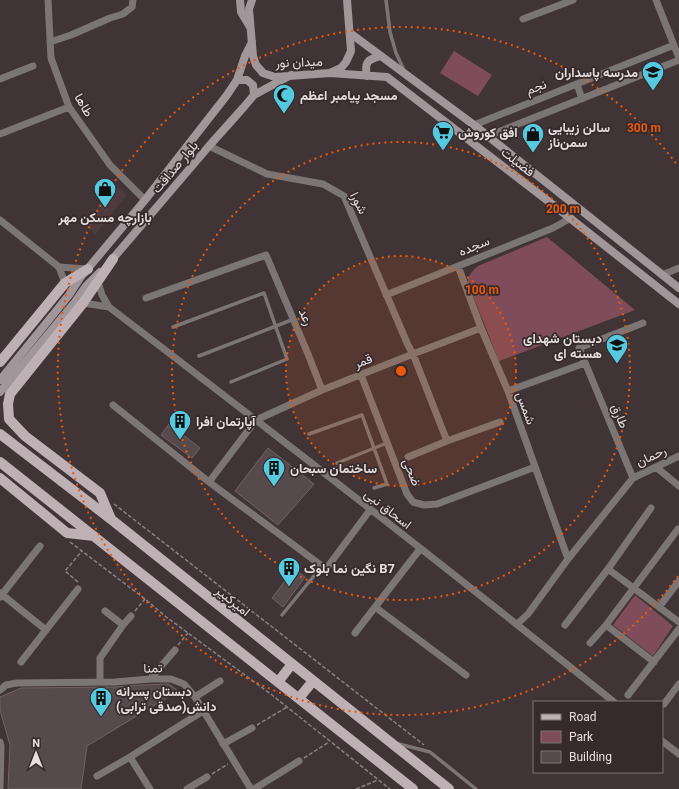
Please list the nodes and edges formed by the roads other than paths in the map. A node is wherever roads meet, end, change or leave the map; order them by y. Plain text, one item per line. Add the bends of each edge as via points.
1 (48, 0) edge
2 (133, 0) edge
3 (240, 0) edge
4 (252, 0) edge
5 (347, 0) edge
6 (386, 0) edge
7 (573, 0) edge
8 (656, 0) edge
9 (523, 19) dead end
10 (250, 28) junction
11 (350, 33) junction
12 (50, 42) junction
13 (252, 42) junction
14 (674, 45) junction
15 (381, 56) junction
16 (679, 59) edge
17 (33, 66) dead end
18 (330, 73) junction
19 (292, 75) junction
20 (407, 75) junction
21 (367, 76) junction
22 (0, 79) edge
23 (237, 80) junction
24 (576, 84) junction
25 (254, 95) junction
26 (582, 98) junction
27 (69, 107) junction
28 (474, 125) junction
29 (0, 134) edge
30 (462, 134) junction
31 (488, 136) junction
32 (476, 145) junction
33 (209, 146) junction
34 (145, 200) junction
35 (570, 218) junction
36 (0, 220) edge
37 (113, 259) junction
38 (458, 266) junction
39 (59, 267) junction
40 (679, 268) edge
41 (88, 269) junction
42 (662, 275) junction
43 (98, 282) junction
44 (65, 283) junction
45 (679, 288) edge
46 (386, 295) junction
47 (146, 298) dead end
48 (79, 302) junction
49 (679, 304) edge
50 (109, 307) junction
51 (294, 320) junction
52 (643, 323) dead end
53 (276, 326) junction
54 (173, 327) dead end
55 (481, 328) junction
56 (413, 354) junction
57 (199, 356) dead end
58 (0, 362) edge
59 (585, 363) junction
60 (361, 375) junction
61 (0, 380) edge
62 (230, 382) dead end
63 (322, 390) junction
64 (508, 391) junction
65 (0, 392) edge
66 (113, 404) dead end
67 (4, 408) edge
68 (256, 420) junction
69 (500, 422) dead end
70 (0, 434) edge
71 (309, 434) dead end
72 (447, 441) junction
73 (387, 443) junction
74 (374, 449) junction
75 (679, 456) edge
76 (408, 457) dead end
77 (0, 462) edge
78 (337, 463) dead end
79 (535, 467) junction
80 (656, 467) junction
81 (0, 478) edge
82 (633, 478) junction
83 (209, 482) junction
84 (679, 486) edge
85 (374, 488) dead end
86 (651, 508) dead end
87 (370, 510) junction
88 (112, 520) junction
89 (678, 529) edge
90 (95, 536) junction
91 (40, 546) dead end
92 (420, 549) junction
93 (568, 559) junction
94 (322, 566) junction
95 (608, 569) junction
96 (679, 581) edge
97 (634, 588) junction
98 (78, 589) road end
99 (1, 595) edge
100 (375, 607) junction
101 (659, 607) junction
102 (104, 611) dead end
103 (282, 615) dead end
104 (131, 616) road end
105 (679, 622) edge
106 (517, 624) junction
107 (123, 625) junction
108 (565, 625) dead end
109 (606, 625) junction
110 (679, 629) edge
111 (46, 630) junction
112 (355, 633) dead end
113 (590, 643) dead end
114 (175, 650) road end
115 (20, 662) dead end
116 (654, 662) junction
117 (292, 664) junction
118 (466, 675) dead end
119 (150, 679) junction
120 (220, 681) dead end
121 (313, 681) junction
122 (100, 682) junction
123 (278, 682) junction
124 (679, 684) edge
125 (0, 690) edge
126 (628, 695) dead end
127 (195, 697) junction
128 (299, 698) junction
129 (613, 701) edge
130 (664, 704) dead end
131 (203, 711) junction
132 (252, 728) road end
133 (0, 742) edge
134 (390, 742) junction
135 (663, 742) edge
136 (223, 744) junction
137 (679, 754) edge
138 (130, 757) junction
139 (299, 761) road end
140 (97, 776) dead end
141 (207, 777) road end
142 (0, 789) edge
143 (150, 789) edge
144 (187, 789) edge
145 (253, 789) edge
146 (413, 789) edge
147 (449, 789) edge
148 (476, 789) edge

1 - 12 street, طاها
2 - 12 street via 132,7 123,14
3 - 10 street via 241,12
4 - 10 street, میدان نور via 249,9
5 - 11 street, میدان نور
6 - 20 lane via 390,32 396,53
7 - 9 street
8 - 14 street
10 - 13 street, میدان نور
11 - 15 street, فضیلت
11 - 18 street, میدان نور via 351,51 346,62 341,68
12 - 27 street, طاها via 51,58
13 - 19 street, میدان نور via 256,65 263,74 275,77
13 - 23 street, بلوار صداقت
14 - 16 street
14 - 24 street, نجم
15 - 20 street, فضیلت
15 - 21 street via 371,58 367,63
16 - 26 street
17 - 22 street
18 - 19 street, میدان نور
18 - 21 street, فضیلت
19 - 25 street, بلوار صداقت
20 - 28 street, فضیلت
21 - 30 street, فضیلت via 387,77
23 - 25 street via 247,80 253,85
23 - 34 street, بلوار صداقت
24 - 26 street
24 - 28 street, نجم
25 - 33 street, بلوار صداقت
26 - 31 street
27 - 29 street
27 - 34 street, طاها via 110,165
28 - 30 street
28 - 31 street, فضیلت
30 - 32 street, فضیلت
31 - 32 street
31 - 42 street, فضیلت
32 - 35 street, فضیلت
33 - 37 street, بلوار صداقت
33 - 46 street, شورا via 267,174 323,184 344,196
34 - 41 street, بلوار صداقت
35 - 38 street, سجده via 552,228
35 - 49 street, فضیلت
36 - 39 street
37 - 43 main road
37 - 48 street, بلوار صداقت via 86,286
38 - 46 street, سجده
38 - 55 street, شمس
39 - 41 street
39 - 44 street
40 - 42 street
41 - 44 main road
41 - 61 street, بلوار صداقت
42 - 45 street, فضیلت
43 - 48 main road
43 - 50 street
44 - 58 main road
46 - 56 street, شورا
47 - 51 street, رعد via 266,254
48 - 50 street
48 - 65 street, بلوار صداقت
48 - 67 main road via 10,394 8,404
50 - 68 street, اسحاق نبی
51 - 53 lane
51 - 63 street, رعد
52 - 59 street, طارق via 579,348
53 - 54 lane via 264,292
53 - 57 lane
53 - 62 lane via 287,358
55 - 56 street, قمر
55 - 64 street, شمس
56 - 60 street, قمر
56 - 72 street, شورا
59 - 64 street
59 - 82 street, طارق
60 - 63 street, قمر
60 - 73 street, ضحی
63 - 68 street, قمر
64 - 79 street, شمس
66 - 83 street
67 - 88 main road via 9,419 25,436 100,493
68 - 83 street
68 - 87 street, اسحاق نبی
69 - 72 street
70 - 88 main road, امیرکبیر
71 - 74 lane via 362,415
72 - 76 street
73 - 74 lane
73 - 79 street, ضحی via 406,494 414,502 424,505 437,504
74 - 78 lane
74 - 85 lane via 387,484
75 - 80 street, رحمان
77 - 90 main road
79 - 93 street, شمس
80 - 82 street, رحمان
80 - 84 street
81 - 90 main road via 67,533
82 - 93 street
83 - 94 street
86 - 95 street
87 - 92 street, اسحاق نبی
87 - 94 street via 326,569
88 - 117 main road, امیرکبیر
89 - 97 street
90 - 123 main road
91 - 99 street
92 - 100 street
92 - 106 street, اسحاق نبی
93 - 106 street via 528,614
94 - 103 lane
95 - 97 street
95 - 108 street
96 - 101 street
97 - 101 street
97 - 109 street
98 - 111 street
99 - 111 street
100 - 112 street
100 - 118 street
101 - 105 street
102 - 107 street
104 - 107 street
106 - 129 street, اسحاق نبی
107 - 122 street via 100,658
109 - 113 street
109 - 116 street
110 - 116 street
111 - 115 street
114 - 119 street
116 - 126 street
117 - 121 main road, امیرکبیر
117 - 123 main road
119 - 122 street, تمنا
119 - 127 street, تمنا via 171,679 184,684
120 - 127 street
121 - 128 main road
121 - 134 main road, امیرکبیر
122 - 125 street, تمنا via 17,683 6,685
123 - 128 main road
124 - 130 street
127 - 131 street, تمنا
128 - 146 main road
131 - 136 street, تمنا
131 - 138 street
132 - 136 street
133 - 142 street
134 - 147 main road, امیرکبیر
134 - 148 lane via 430,752
135 - 137 street
136 - 145 street, تمنا
138 - 140 street
138 - 143 street
139 - 145 street
141 - 144 street

